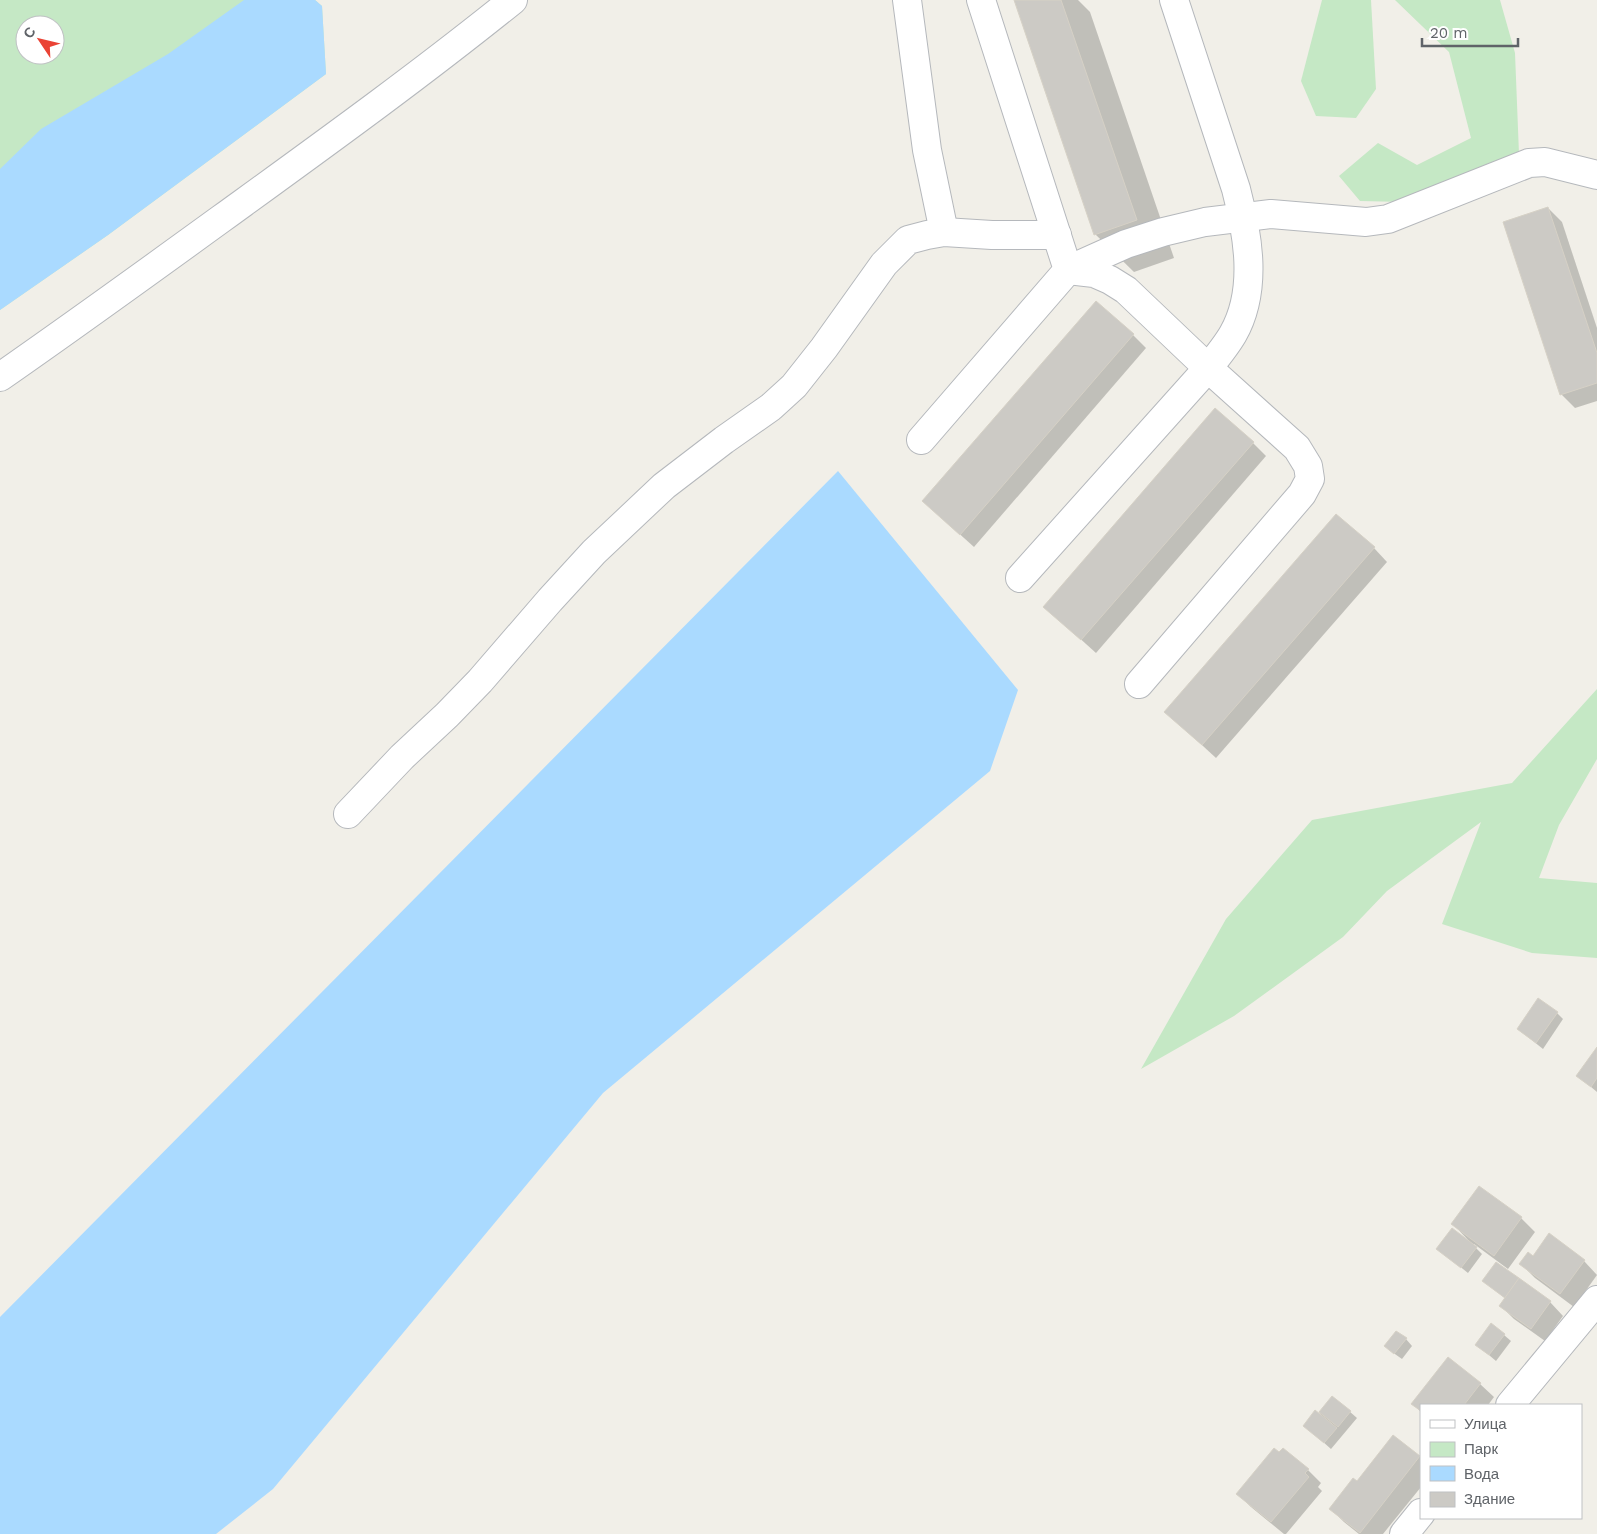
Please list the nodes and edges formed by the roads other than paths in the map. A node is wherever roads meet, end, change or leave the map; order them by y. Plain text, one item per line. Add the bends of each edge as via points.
1 (513, 0) edge
2 (907, 0) edge
3 (981, 0) edge
4 (1174, 0) edge
5 (1597, 175) edge
6 (1243, 217) junction
7 (944, 232) junction
8 (1057, 236) junction
9 (1068, 270) junction
10 (1208, 368) junction
11 (0, 377) edge
12 (921, 440) dead end
13 (1020, 578) dead end
14 (1139, 684) dead end
15 (348, 814) dead end
16 (1597, 1300) edge
17 (1511, 1404) edge
18 (1420, 1515) edge
19 (1404, 1534) edge

1 - 11 street via 353,124
2 - 7 street via 927,150
3 - 8 street
4 - 6 street
5 - 6 street via 1545,162 1529,163 1388,219 1366,222 1271,214
6 - 9 street via 1163,232 1126,244
6 - 10 street via 1248,280 1242,313 1234,333
7 - 8 street
7 - 15 street via 908,240 895,251 794,386 771,407 664,486 594,552 480,681 402,756
8 - 9 street
9 - 10 street via 1094,272 1126,290
9 - 12 street
10 - 13 street
10 - 14 street via 1297,448 1308,466 1310,480 1302,494
16 - 17 street
18 - 19 street

